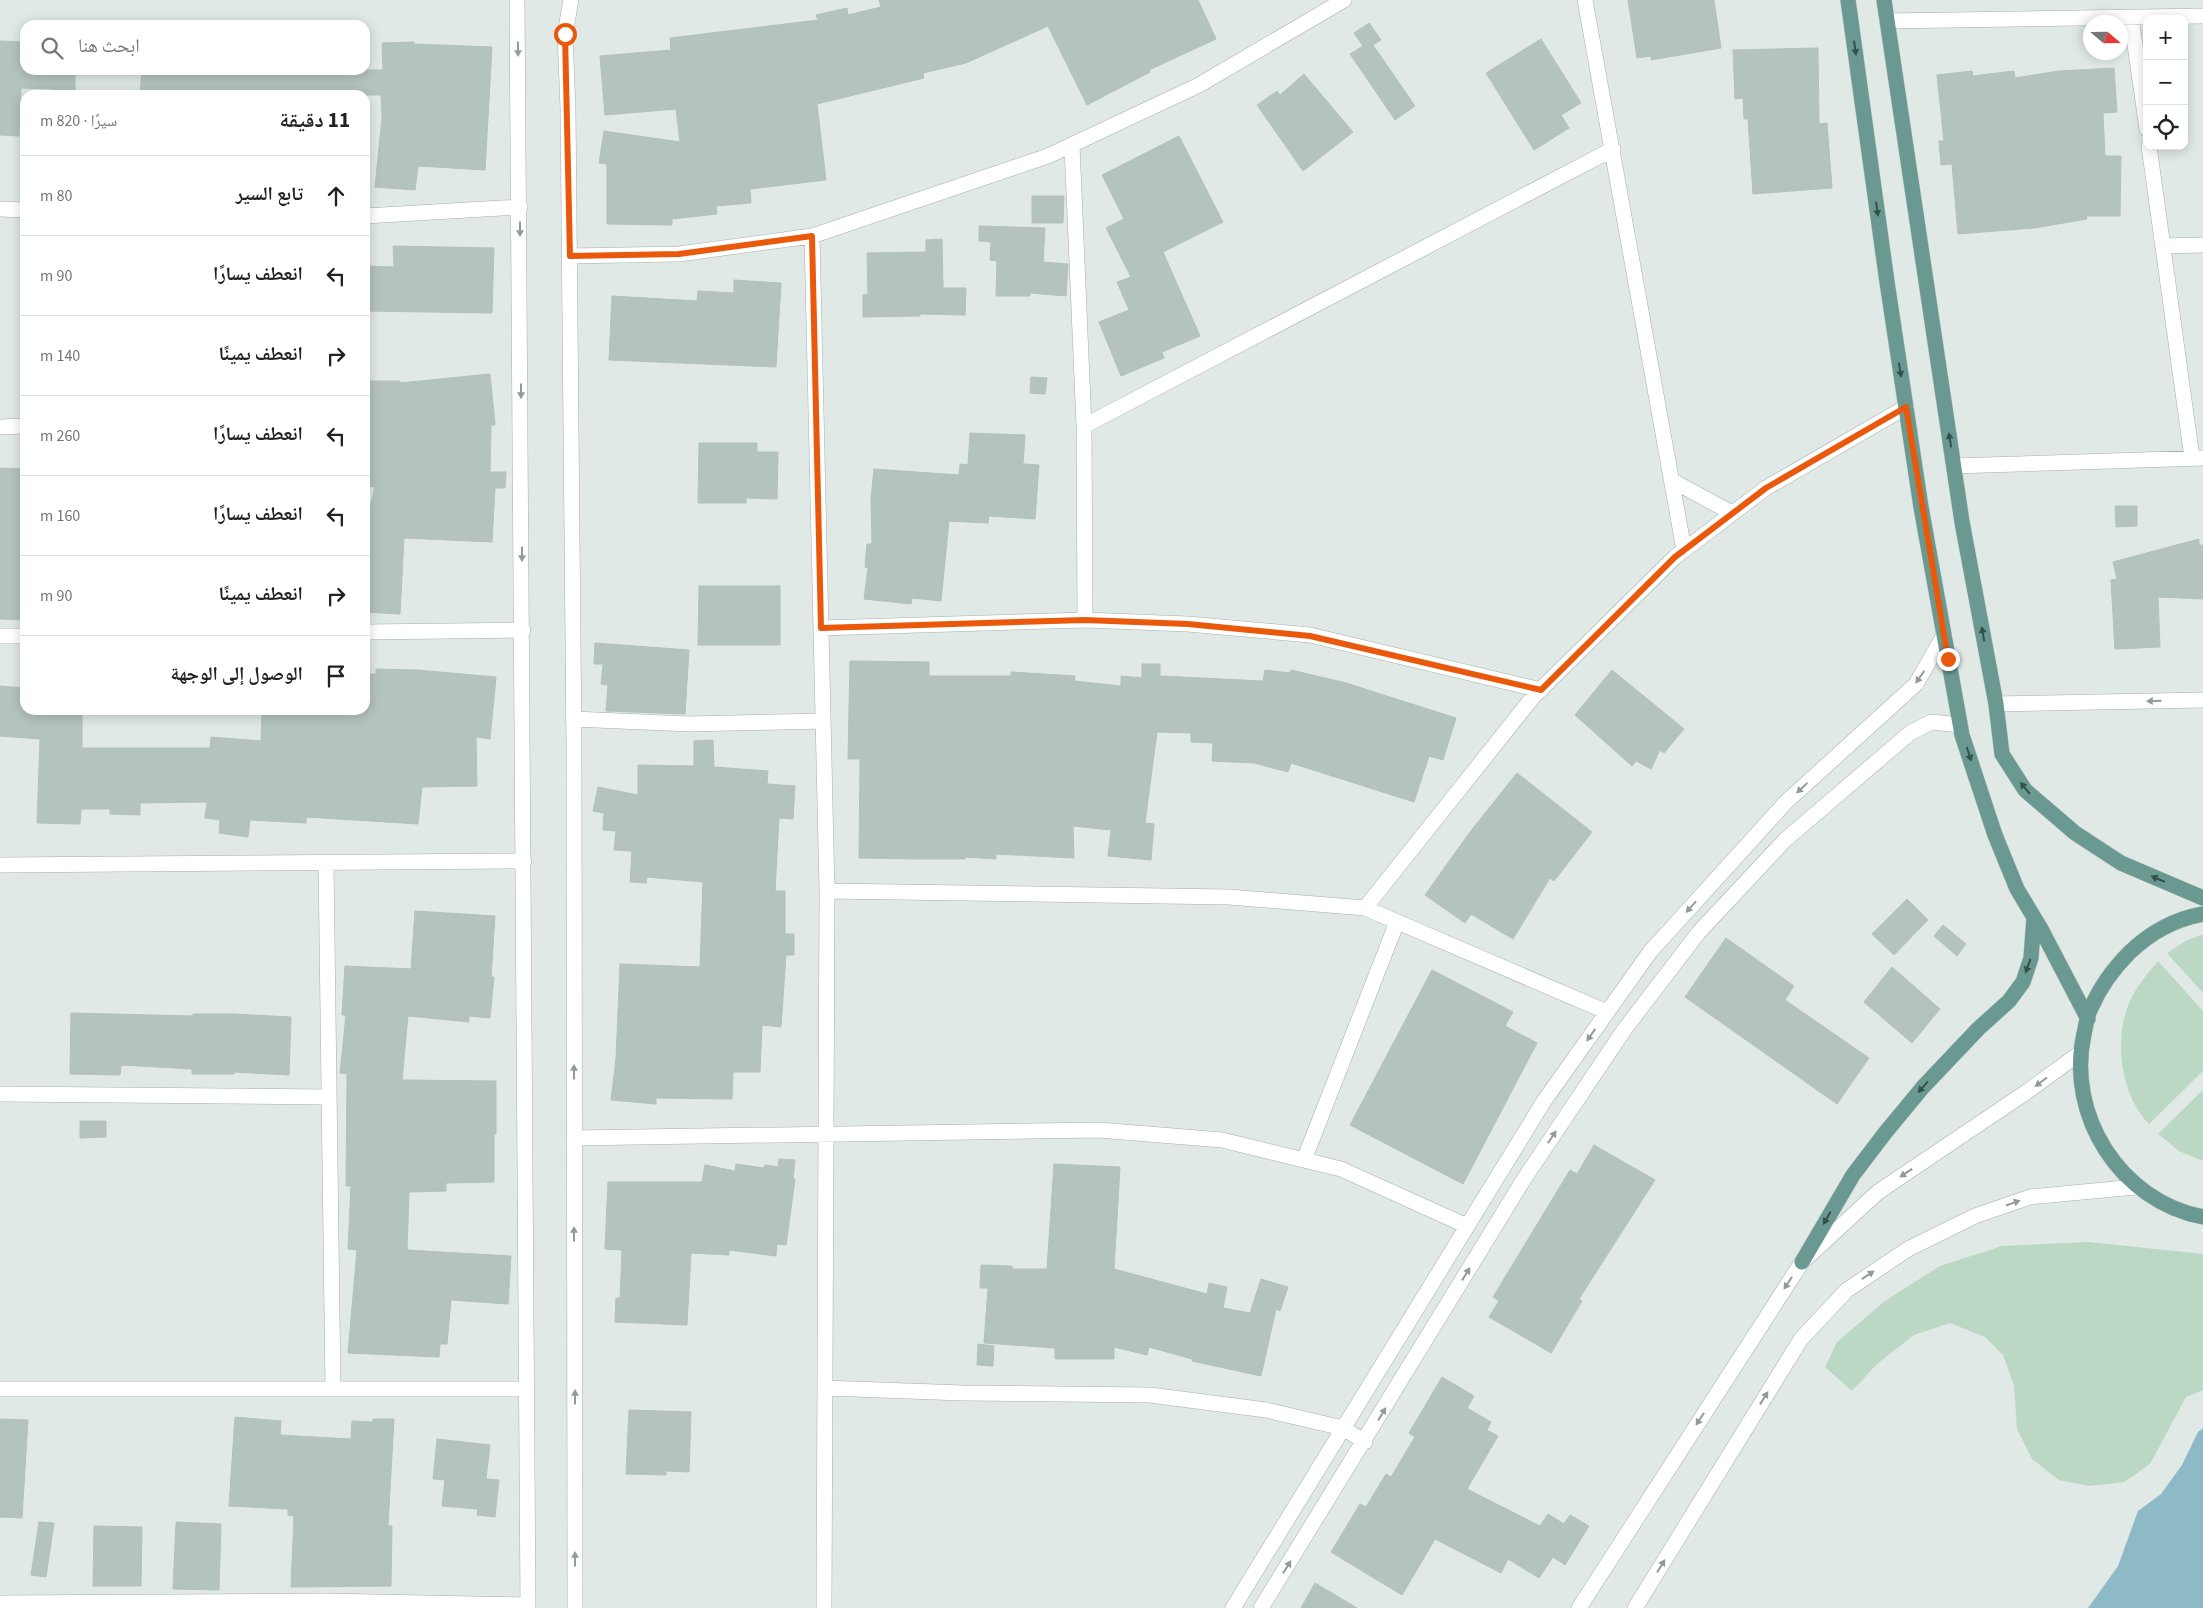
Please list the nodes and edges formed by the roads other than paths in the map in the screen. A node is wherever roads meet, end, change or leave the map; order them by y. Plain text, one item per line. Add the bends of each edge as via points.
1 (518, 0) edge
2 (571, 0) edge
3 (1344, 0) edge
4 (1585, 0) edge
5 (1848, 0) edge
6 (1884, 0) edge
7 (2203, 16) edge
8 (2131, 17) junction
9 (1887, 21) junction
10 (2144, 105) edge
11 (1072, 145) junction
12 (1613, 149) junction
13 (2150, 150) edge
14 (520, 207) junction
15 (0, 209) edge
16 (20, 210) edge
17 (370, 216) edge
18 (812, 236) junction
19 (2203, 245) edge
20 (2163, 246) junction
21 (570, 256) junction
22 (1906, 407) junction
23 (0, 426) edge
24 (20, 426) edge
25 (1084, 426) junction
26 (2197, 458) edge
27 (1954, 466) junction
28 (1671, 480) junction
29 (1732, 513) junction
30 (1684, 550) junction
31 (1085, 620) junction
32 (821, 628) junction
33 (523, 630) junction
34 (370, 632) edge
35 (1944, 635) junction
36 (0, 636) edge
37 (20, 636) edge
38 (1541, 690) junction
39 (2203, 700) edge
40 (1996, 704) junction
41 (574, 719) junction
42 (823, 721) junction
43 (1960, 725) junction
44 (524, 861) junction
45 (326, 862) junction
46 (0, 865) edge
47 (827, 891) junction
48 (2203, 898) edge
49 (1365, 908) junction
50 (2203, 914) edge
51 (2034, 918) junction
52 (1397, 922) junction
53 (1607, 1012) junction
54 (2088, 1019) junction
55 (2080, 1053) junction
56 (0, 1094) edge
57 (329, 1097) junction
58 (826, 1136) junction
59 (574, 1138) junction
60 (1304, 1160) junction
61 (2136, 1187) junction
62 (2203, 1216) edge
63 (1467, 1226) junction
64 (1802, 1262) junction
65 (0, 1388) edge
66 (824, 1388) junction
67 (333, 1389) junction
68 (527, 1389) junction
69 (1343, 1428) junction
70 (1365, 1442) junction
71 (0, 1603) edge
72 (326, 1604) edge
73 (528, 1607) edge
74 (575, 1608) edge
75 (824, 1608) edge
76 (1233, 1608) edge
77 (1261, 1608) edge
78 (1579, 1608) edge
79 (1636, 1608) edge

1 -> 14 street
2 - 21 street via 565,34
3 - 11 street via 1199,85
4 - 12 street
5 -> 22 main road
6 - 9 main road
7 - 8 street
8 - 9 street
8 - 10 street
27 -> 9 main road
11 - 18 street
11 - 25 street
12 - 25 street
12 - 28 street
13 - 20 street
14 - 17 street
14 -> 33 street
15 - 16 street
18 - 21 street via 679,254
18 - 32 street
19 - 20 street
20 - 26 street
21 - 41 street
22 - 29 street via 1766,488
22 - 35 main road
23 - 24 street
25 - 31 street
26 - 27 street
40 -> 27 main road
28 - 29 street
28 - 30 street
29 - 30 street
30 - 38 street
31 - 32 street
31 - 38 street via 1188,624 1310,636
32 - 42 street
33 - 34 street
33 - 44 street
35 - 43 main road
35 -> 53 street via 1916,684 1786,802 1650,952
36 - 37 street
38 - 49 street
39 -> 40 street
48 -> 40 main road via 2121,863 2075,833 2025,790 2002,754
41 - 42 street via 690,724
59 -> 41 street
42 - 47 street
43 -> 51 main road via 1995,835 2017,889
70 -> 43 street via 1524,1180 1624,1030 1700,932 1785,840 1910,733 1931,722
44 - 45 street
44 - 68 street
45 - 46 street
45 - 57 street
47 - 49 street via 1229,897
47 - 58 street
49 - 52 street
50 - 54 main road via 2186,917 2146,938 2113,969 2090,1009
51 - 54 main road
51 -> 64 main road via 2031,958 2022,982 2009,1001 1923,1087 1885,1132 1853,1174
52 - 53 street
52 - 60 street
53 -> 63 street via 1544,1101
54 - 55 main road
55 - 61 main road via 2083,1098 2102,1147
55 -> 64 street via 1878,1192
56 - 57 street
57 - 67 street
58 - 59 street
58 - 60 street via 1099,1130 1222,1140
58 - 66 street
74 -> 59 street
60 - 63 street via 1341,1169
61 - 62 main road via 2182,1213
79 -> 61 street via 1801,1339 1847,1290 1908,1248 1975,1216 2030,1197
63 - 69 street
64 -> 78 street
65 - 67 street
66 - 69 street via 1150,1395 1266,1410
66 - 75 street
67 - 68 street
68 - 73 street
69 - 70 street
69 - 76 street
77 -> 70 street
71 - 72 street
72 - 73 street

